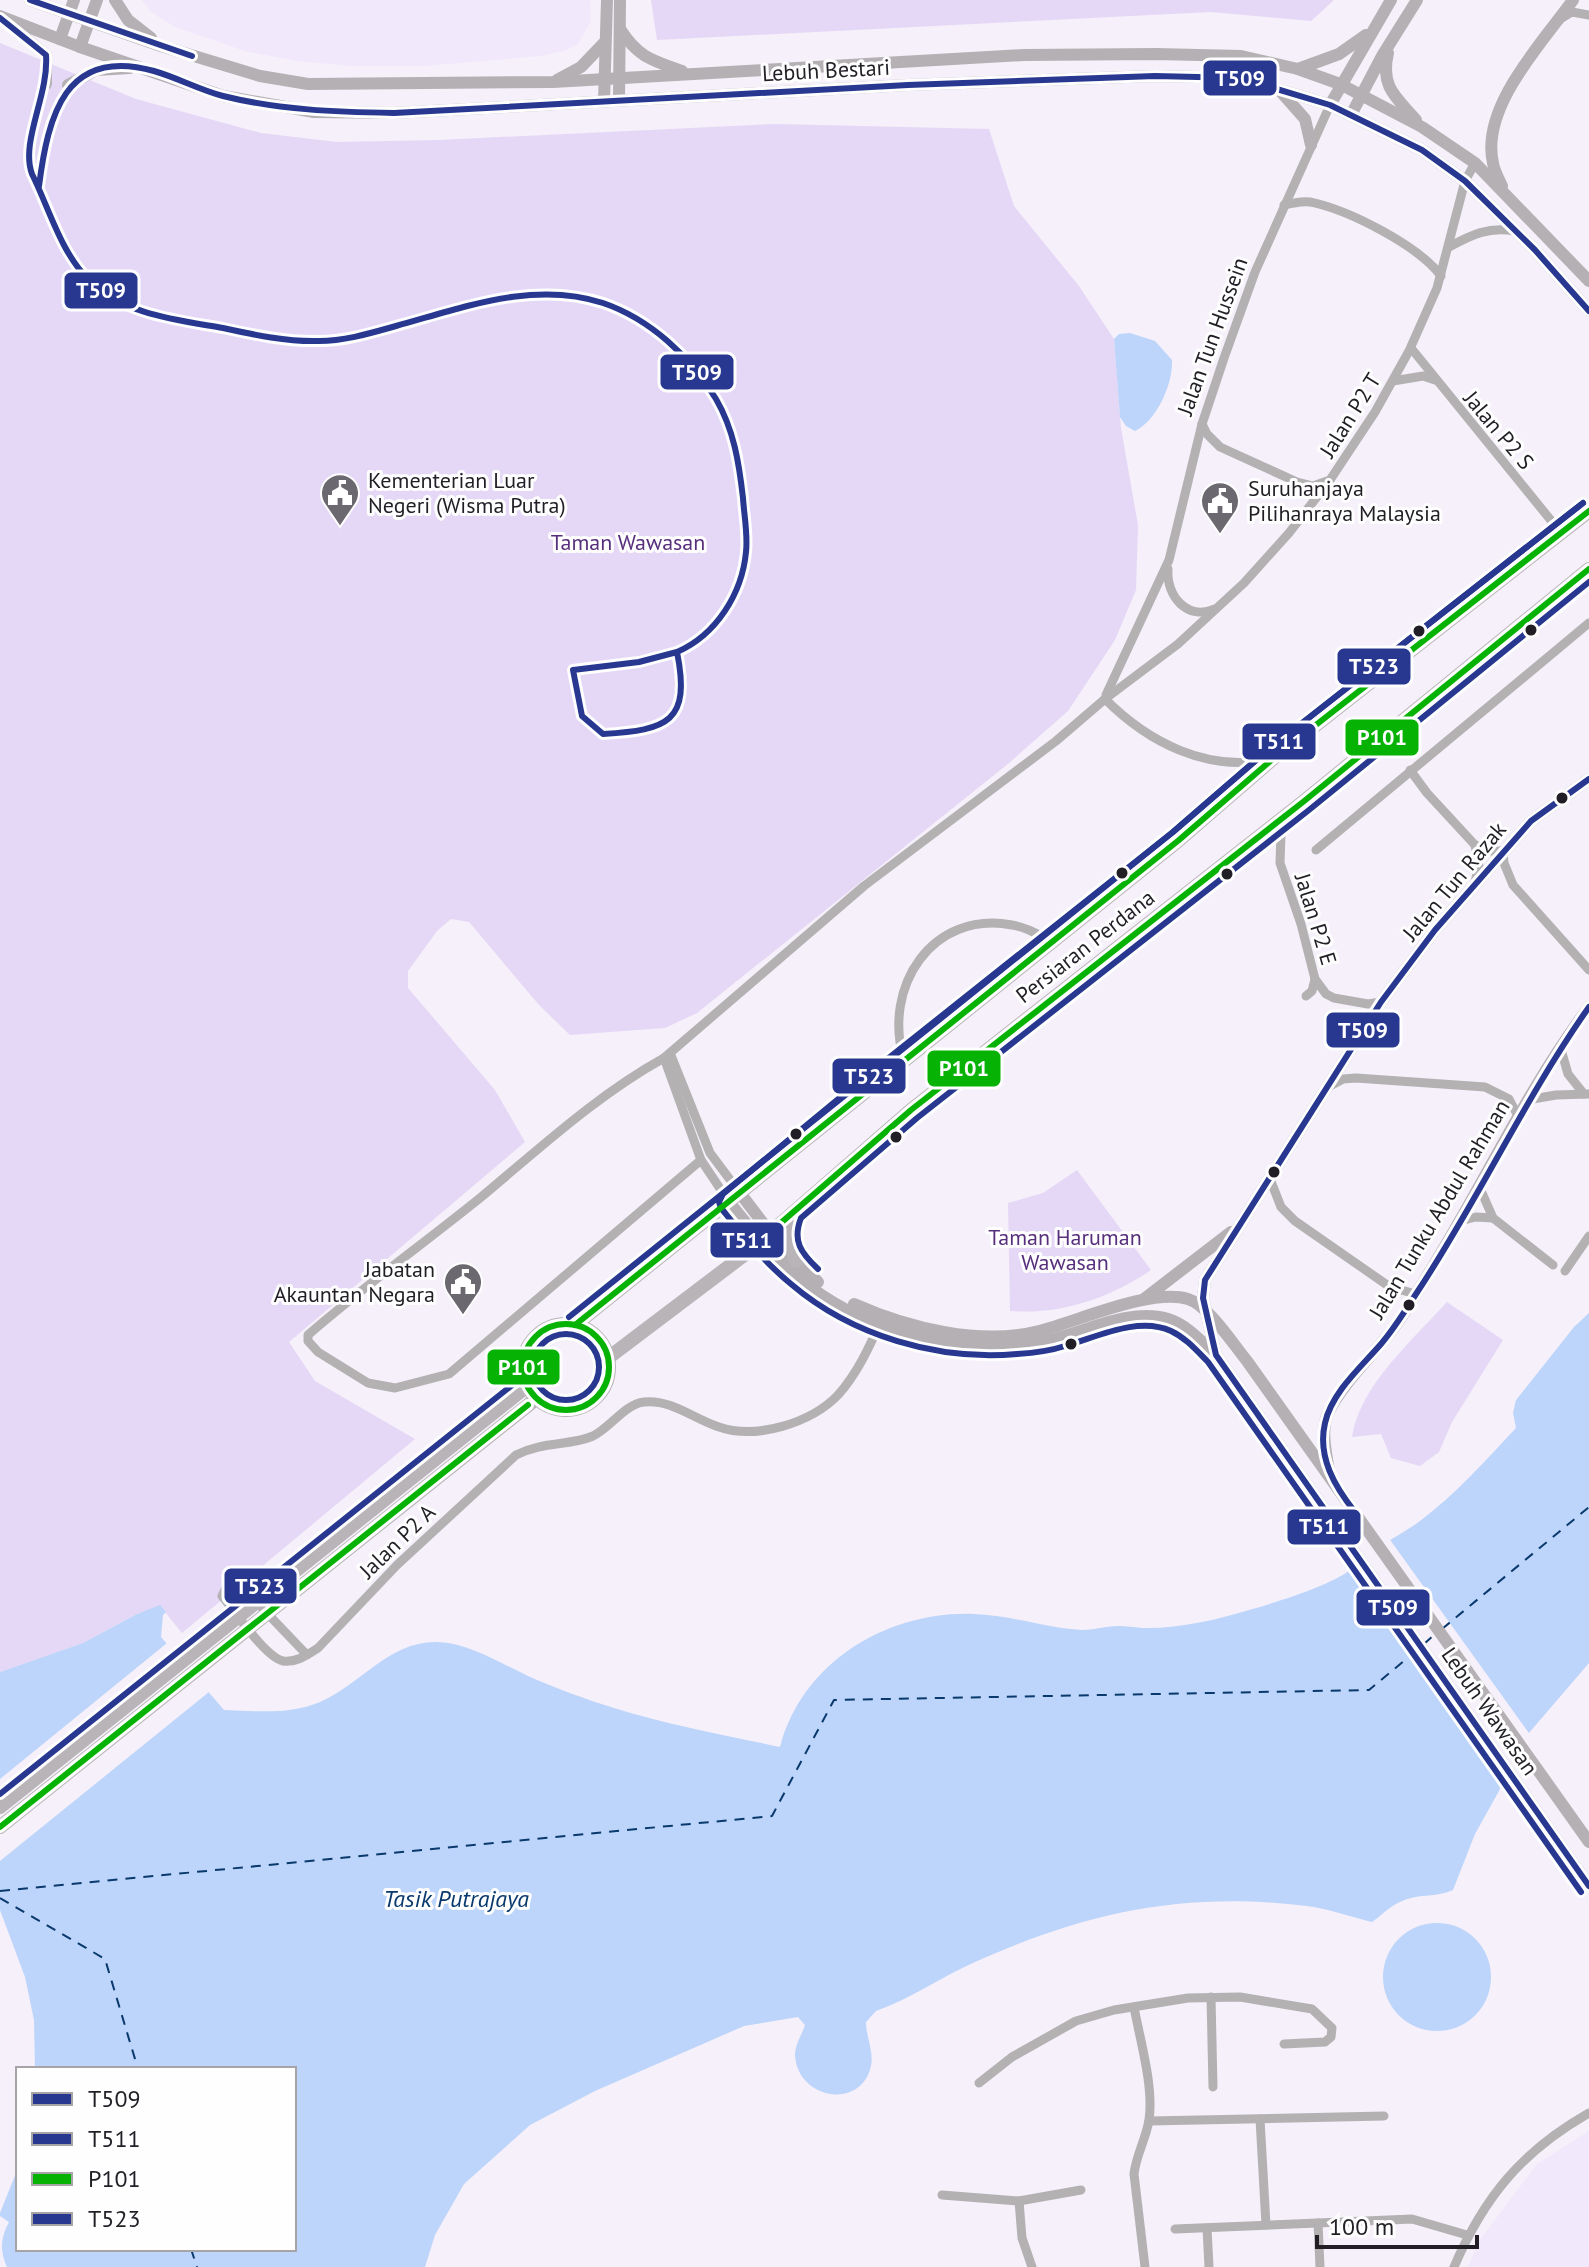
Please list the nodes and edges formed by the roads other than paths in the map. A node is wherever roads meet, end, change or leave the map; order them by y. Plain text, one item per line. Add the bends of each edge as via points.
1 (30, 0) edge
2 (74, 0) edge
3 (97, 0) edge
4 (115, 0) edge
5 (607, 0) edge
6 (620, 0) edge
7 (1391, 0) edge
8 (1417, 0) edge
9 (1566, 8) edge
10 (69, 13) junction
11 (1589, 15) edge
12 (0, 17) edge
13 (90, 21) junction
14 (1402, 25) junction
15 (619, 27) junction
16 (1372, 31) junction
17 (60, 39) junction
18 (604, 43) junction
19 (161, 46) junction
20 (80, 47) junction
21 (141, 68) junction
22 (1298, 69) junction
23 (689, 73) junction
24 (619, 78) junction
25 (603, 79) junction
26 (553, 82) junction
27 (46, 84) dead end
28 (1340, 84) junction
29 (68, 85) dead end
30 (1277, 89) junction
31 (1361, 93) junction
32 (619, 100) junction
33 (604, 101) junction
34 (1330, 105) junction
35 (1351, 115) junction
36 (1422, 127) junction
37 (1311, 145) junction
38 (1475, 163) junction
39 (1465, 181) junction
40 (1505, 193) junction
41 (1284, 205) junction
42 (1518, 232) junction
43 (1449, 247) junction
44 (1441, 276) junction
45 (1589, 281) edge
46 (1589, 311) edge
47 (1411, 348) junction
48 (1435, 380) junction
49 (1393, 381) junction
50 (1202, 424) junction
51 (1330, 480) junction
52 (1589, 511) edge
53 (1562, 534) junction
54 (1169, 560) junction
55 (1589, 569) edge
56 (1218, 607) junction
57 (1589, 623) edge
58 (1105, 699) junction
59 (1275, 757) junction
60 (1410, 770) junction
61 (1589, 779) edge
62 (1303, 802) junction
63 (1475, 845) junction
64 (1316, 850) dead end
65 (1503, 851) junction
66 (1474, 885) junction
67 (1052, 942) junction
68 (1589, 970) edge
69 (1315, 979) junction
70 (1306, 996) dead end
71 (1381, 1002) junction
72 (1589, 1007) edge
73 (1560, 1046) junction
74 (667, 1056) junction
75 (904, 1060) junction
76 (1324, 1091) junction
77 (1586, 1094) edge
78 (1527, 1100) junction
79 (1518, 1116) junction
80 (701, 1160) junction
81 (1270, 1179) junction
82 (1479, 1186) junction
83 (735, 1198) junction
84 (793, 1212) junction
85 (1493, 1218) junction
86 (1460, 1221) junction
87 (1243, 1223) junction
88 (1589, 1236) edge
89 (765, 1237) junction
90 (796, 1261) junction
91 (1553, 1265) dead end
92 (1565, 1271) dead end
93 (1416, 1294) junction
94 (1141, 1301) junction
95 (1207, 1313) junction
96 (881, 1321) junction
97 (575, 1325) junction
98 (986, 1340) junction
99 (1216, 1355) junction
100 (608, 1358) junction
101 (532, 1392) junction
102 (1332, 1480) junction
103 (389, 1507) junction
104 (307, 1655) junction
105 (0, 1807) edge
106 (0, 1827) edge
107 (1589, 1842) edge
108 (1589, 1886) edge
109 (1211, 1997) junction
110 (1134, 2007) junction
111 (1284, 2044) dead end
112 (979, 2083) dead end
113 (1213, 2087) dead end
114 (1589, 2113) edge
115 (1384, 2116) dead end
116 (1260, 2119) junction
117 (1149, 2121) junction
118 (1081, 2190) dead end
119 (942, 2195) dead end
120 (1019, 2201) junction
121 (1318, 2223) junction
122 (1266, 2225) junction
123 (1207, 2228) junction
124 (1175, 2229) dead end
125 (1467, 2235) junction
126 (1032, 2267) edge
127 (1145, 2267) edge
128 (1209, 2267) edge
129 (1320, 2267) edge
130 (1454, 2267) edge

1 - 10 main road, Lebuh Bestari
2 - 10 main road
3 - 13 main road
4 - 19 main road via 128,20
5 - 18 main road
6 - 15 main road
7 - 16 main road, Jalan Tun Hussein
8 - 14 main road
9 - 11 street
9 - 40 main road via 1528,59 1498,115 1491,142
10 - 13 main road, Lebuh Bestari
10 - 17 main road
12 - 17 main road, Lebuh Bestari
12 - 27 main road via 46,55
13 - 19 main road, Lebuh Bestari
13 - 20 main road
14 - 31 main road
14 - 36 main road via 1388,52 1385,74 1391,92
15 - 23 main road via 645,57
15 - 24 main road
16 - 22 main road via 1339,54
16 - 28 main road, Jalan Tun Hussein
17 - 20 main road, Lebuh Bestari
18 - 25 main road
18 - 26 main road via 581,67
19 - 26 main road, Lebuh Bestari via 260,76 308,84
20 - 21 main road, Lebuh Bestari
21 - 29 main road via 96,70
21 - 33 main road, Lebuh Bestari via 223,96 314,112 394,113
22 - 23 main road, Lebuh Bestari via 1241,56 1156,54 1024,55
22 - 28 main road, Lebuh Bestari
23 - 24 main road, Lebuh Bestari
24 - 25 main road, Lebuh Bestari
24 - 32 main road
25 - 26 main road, Lebuh Bestari
25 - 33 main road
28 - 31 main road, Lebuh Bestari
28 - 34 main road, Jalan Tun Hussein
30 - 32 main road, Lebuh Bestari via 1240,78 1155,76
30 - 34 main road, Lebuh Bestari
30 - 37 main road via 1305,119
31 - 35 main road
31 - 36 main road, Lebuh Bestari
32 - 33 main road, Lebuh Bestari
34 - 35 main road, Lebuh Bestari
34 - 37 street, Jalan Tun Hussein
35 - 39 main road, Lebuh Bestari via 1422,150
36 - 38 main road, Lebuh Bestari
37 - 41 street, Jalan Tun Hussein
38 - 39 street, Jalan P2 T
38 - 40 main road, Lebuh Bestari
39 - 42 main road, Lebuh Bestari
39 - 43 street, Jalan P2 T
40 - 45 main road, Lebuh Bestari
41 - 44 street via 1313,202 1332,209 1413,248
41 - 50 street, Jalan Tun Hussein
42 - 43 street via 1487,230
42 - 46 main road, Lebuh Bestari
43 - 44 street, Jalan P2 T
44 - 47 street, Jalan P2 T
47 - 48 street, Jalan P2 S
47 - 49 street, Jalan P2 T
48 - 49 street via 1423,376
48 - 53 street, Jalan P2 S
49 - 51 street, Jalan P2 T
50 - 51 street via 1220,447 1297,482 1313,486
50 - 54 street, Jalan Tun Hussein
51 - 56 street, Jalan P2 T via 1289,533
52 - 53 main road, Persiaran Perdana
53 - 59 main road, Persiaran Perdana
54 - 56 street via 1169,590 1181,606 1200,612
54 - 58 street, Jalan Tun Hussein
55 - 62 main road, Persiaran Perdana
56 - 58 street, Jalan P2 T
57 - 60 street
58 - 59 street via 1126,720 1183,752 1219,762
58 - 74 street, Jalan P2 T via 864,886
59 - 67 main road, Persiaran Perdana
60 - 63 street
60 - 64 street
61 - 65 main road, Jalan Tun Razak via 1531,821
62 - 69 street, Jalan P2 E via 1281,833 1279,849
62 - 84 main road, Persiaran Perdana via 911,1110
63 - 65 street
63 - 66 street via 1479,866
65 - 66 main road, Jalan Tun Razak
65 - 68 street via 1513,885
66 - 71 main road, Jalan Tun Razak
67 - 75 main road, Persiaran Perdana
67 - 75 street via 1014,925 992,923 954,929 937,941 914,967 901,999
69 - 70 street
69 - 71 street, Jalan P2 E via 1326,994 1341,1001
71 - 76 main road, Jalan Tun Razak
72 - 73 main road, Jalan Tunku Abdul Rahman
73 - 77 street via 1568,1074
73 - 78 main road, Jalan Tunku Abdul Rahman
74 - 80 street, Lebuh Wawasan
74 - 80 street, Jalan P2 T via 633,1075 349,1299 308,1335 308,1341 368,1383 395,1388 449,1374
74 - 83 street, Lebuh Wawasan
75 - 83 main road, Persiaran Perdana
76 - 79 street via 1356,1078 1485,1087 1509,1099
76 - 81 main road, Jalan Tun Razak
77 - 78 street
78 - 79 main road, Jalan Tunku Abdul Rahman
79 - 82 main road, Jalan Tunku Abdul Rahman
80 - 83 street, Lebuh Wawasan
81 - 87 main road, Jalan Tun Razak
81 - 93 street via 1281,1207 1295,1221 1390,1287
82 - 85 street
82 - 86 main road, Jalan Tunku Abdul Rahman
83 - 89 main road, Lebuh Wawasan
83 - 97 main road, Persiaran Perdana
84 - 89 main road, Persiaran Perdana
84 - 90 main road via 785,1232
85 - 86 street
85 - 91 street
86 - 93 main road, Jalan Tunku Abdul Rahman
87 - 94 main road
87 - 95 main road, Jalan Tun Razak via 1205,1280
88 - 92 street
89 - 90 main road, Lebuh Wawasan
89 - 96 main road, Lebuh Wawasan via 769,1252 823,1296
89 - 100 main road, Persiaran Perdana
90 - 96 main road, Lebuh Wawasan via 823,1287
93 - 102 main road, Jalan Tunku Abdul Rahman via 1329,1411 1324,1432
94 - 95 main road, Lebuh Wawasan via 1186,1299
94 - 98 main road, Lebuh Wawasan via 1036,1332
95 - 99 main road, Jalan Tun Razak
95 - 102 main road, Lebuh Wawasan
96 - 98 main road, Lebuh Wawasan via 936,1339
96 - 104 street, Jalan P2 A via 837,1395 781,1426 753,1433 728,1430 666,1404 643,1402 592,1436 516,1455
97 - 100 main road via 596,1337
97 - 101 main road via 548,1328 529,1345 523,1372
98 - 99 main road, Lebuh Wawasan via 1044,1341 1139,1316 1169,1319
99 - 108 main road, Lebuh Wawasan
100 - 101 main road via 605,1385 586,1405 559,1409
101 - 103 main road
102 - 107 main road, Lebuh Wawasan
103 - 105 main road
103 - 106 main road
104 - 104 street via 241,1586 231,1584 223,1590 222,1596 272,1656 286,1661
109 - 110 street
109 - 111 street via 1312,2009 1332,2028 1325,2042
109 - 113 street
110 - 112 street via 1076,2021 1012,2057
110 - 117 street via 1151,2102
114 - 125 street via 1550,2137 1509,2174
115 - 116 street
116 - 117 street
116 - 122 street
117 - 127 street via 1134,2174
118 - 120 street
119 - 120 street
120 - 126 street via 1022,2238
121 - 122 street
121 - 125 street via 1412,2219
121 - 129 street
122 - 123 street
123 - 124 street
123 - 128 street
125 - 130 street

